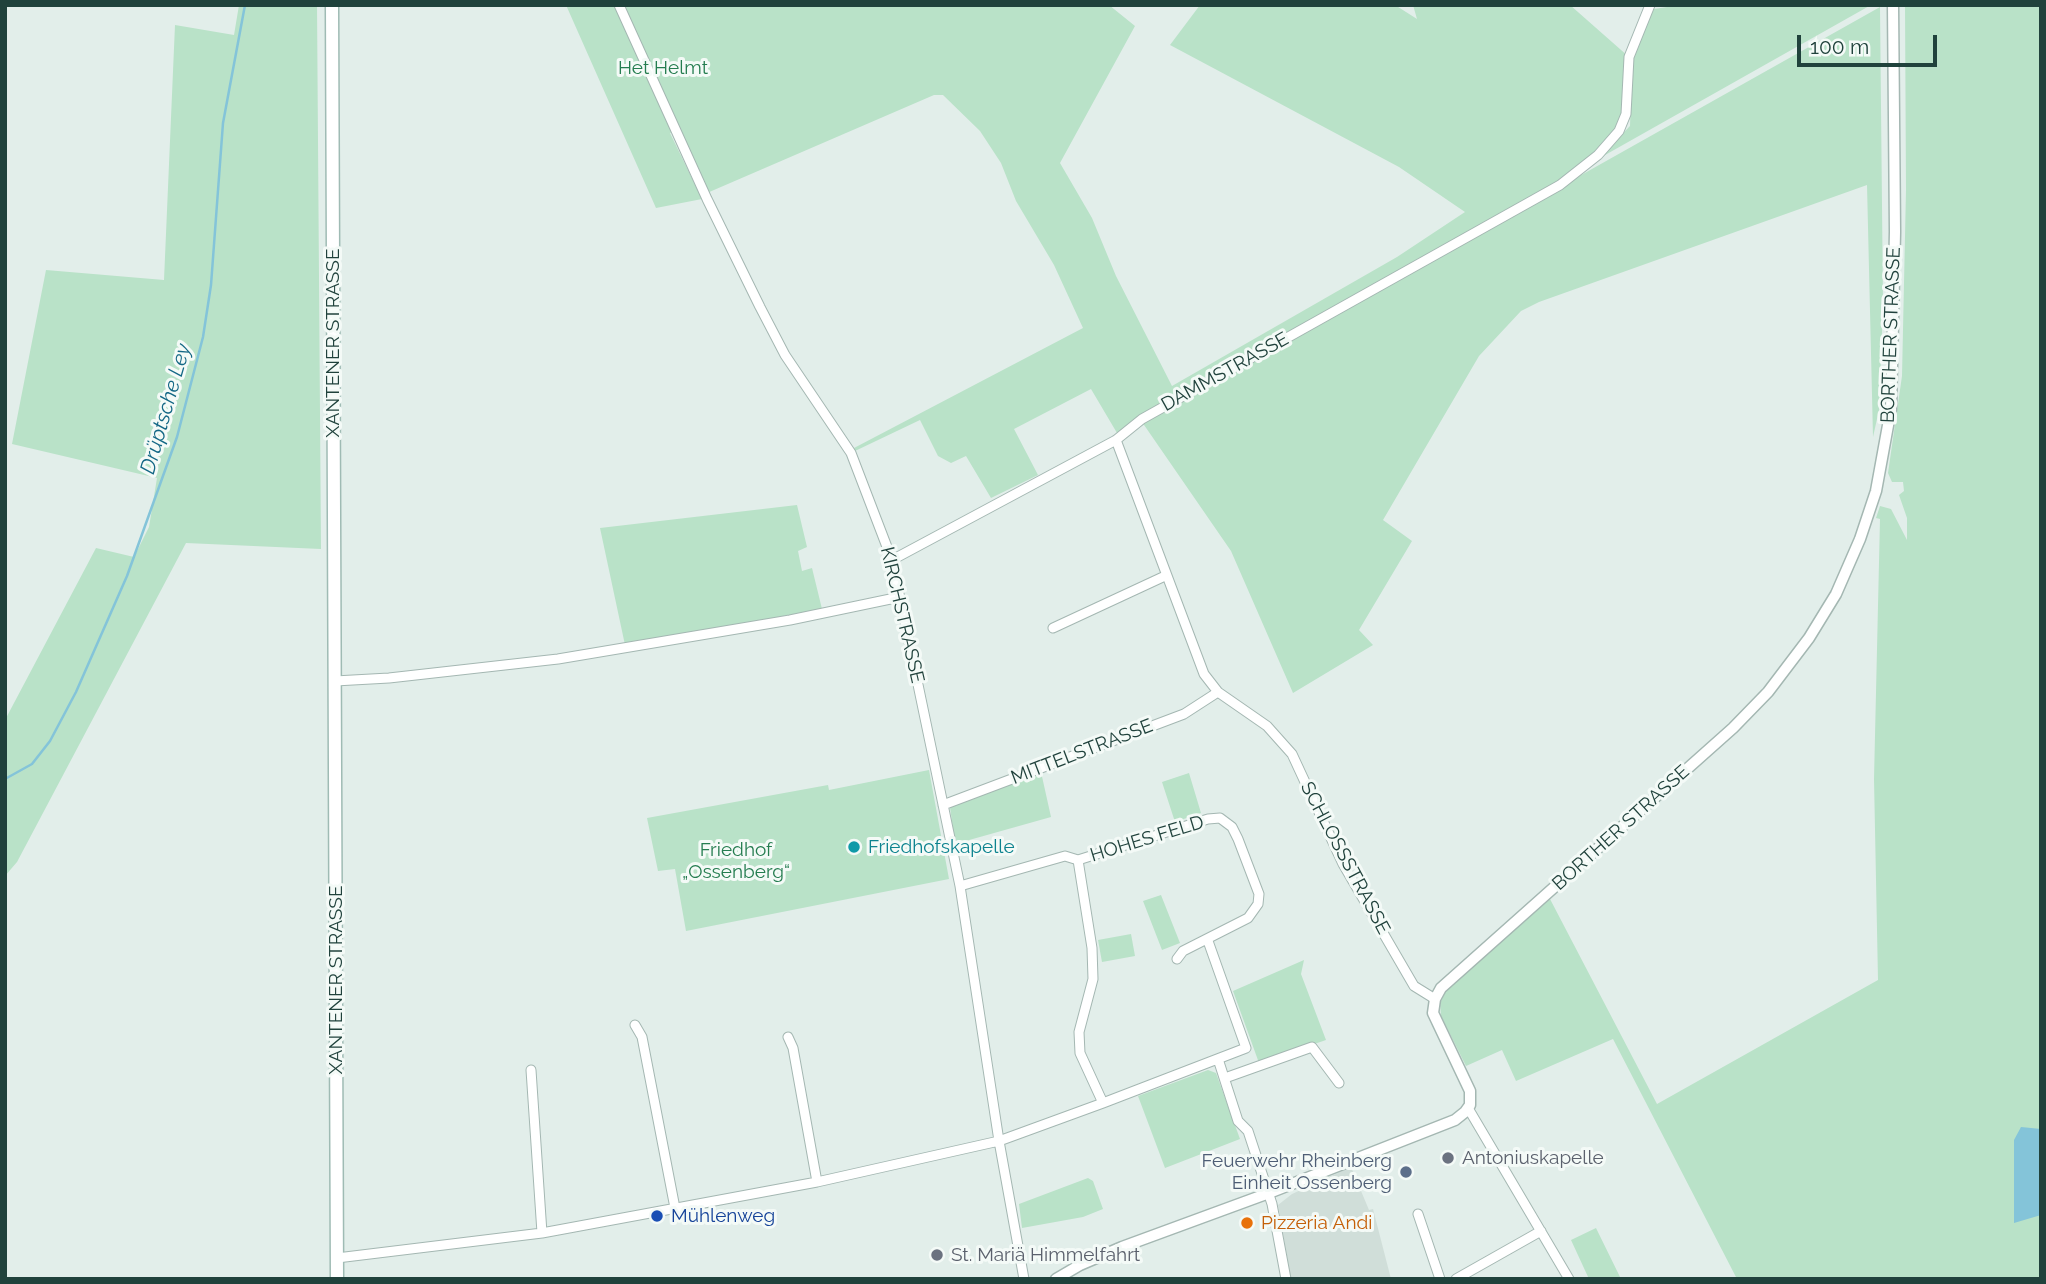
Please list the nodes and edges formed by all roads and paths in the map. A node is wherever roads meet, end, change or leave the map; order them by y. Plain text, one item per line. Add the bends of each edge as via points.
1 (332, 5) edge
2 (619, 5) edge
3 (1650, 5) edge
4 (1893, 5) edge
5 (1116, 440) junction
6 (892, 560) junction
7 (1166, 576) junction
8 (900, 597) junction
9 (1054, 628) dead end
10 (335, 681) junction
11 (1218, 692) junction
12 (943, 805) junction
13 (1078, 860) junction
14 (960, 886) junction
15 (1208, 941) junction
16 (1177, 959) dead end
17 (1435, 999) junction
18 (635, 1025) dead end
19 (788, 1037) dead end
20 (1218, 1059) junction
21 (531, 1070) dead end
22 (1225, 1078) junction
23 (1339, 1083) dead end
24 (1103, 1103) junction
25 (1468, 1108) junction
26 (999, 1141) junction
27 (817, 1182) junction
28 (1269, 1193) junction
29 (675, 1208) junction
30 (1418, 1214) dead end
31 (1541, 1231) junction
32 (542, 1234) junction
33 (337, 1258) junction
34 (1080, 1265) junction
35 (337, 1279) edge
36 (1024, 1279) edge
37 (1056, 1279) edge
38 (1067, 1279) edge
39 (1286, 1279) edge
40 (1440, 1279) edge
41 (1456, 1279) edge
42 (1569, 1279) edge

1 - 10 main road, XANTENER STRASSE
2 - 6 street, KIRCHSTRASSE via 760,307 785,355 851,453
3 - 5 street, DAMMSTRASSE via 1629,57 1626,114 1619,131 1598,155 1560,184 1142,419
4 - 17 street, BORTHER STRASSE via 1894,363 1885,450 1860,539 1823,616 1768,692 1697,761 1459,971
5 - 6 street, DAMMSTRASSE
5 - 7 street, SCHLOSSSTRASSE
6 - 8 street, KIRCHSTRASSE
7 - 9 street
7 - 11 street, SCHLOSSSTRASSE via 1204,674
8 - 10 street via 558,659
8 - 12 street, KIRCHSTRASSE
10 - 33 main road, XANTENER STRASSE
11 - 12 street, MITTELSTRASSE via 1184,714
11 - 17 street, SCHLOSSSTRASSE via 1267,726 1292,754 1343,864 1414,986
12 - 14 street, KIRCHSTRASSE
13 - 14 street, HOHES FELD via 1065,856
13 - 15 street, HOHES FELD via 1220,818 1232,827 1259,894 1248,918
13 - 24 street via 1093,979 1079,1032 1080,1053
14 - 26 street, KIRCHSTRASSE
15 - 16 street, HOHES FELD via 1183,951
15 - 20 street via 1246,1048
17 - 25 street via 1436,1020 1470,1091
18 - 29 street via 642,1037
19 - 27 street
20 - 22 street
20 - 24 street
21 - 32 street
22 - 23 street via 1312,1047
22 - 28 street
24 - 26 street
25 - 28 street via 1455,1120
25 - 31 street
26 - 27 street
26 - 36 street, KIRCHSTRASSE
27 - 29 street
28 - 34 street
28 - 39 street
29 - 32 street
30 - 40 street
31 - 41 street
31 - 42 street
32 - 33 street
33 - 35 main road, XANTENER STRASSE
34 - 37 street
34 - 38 street

